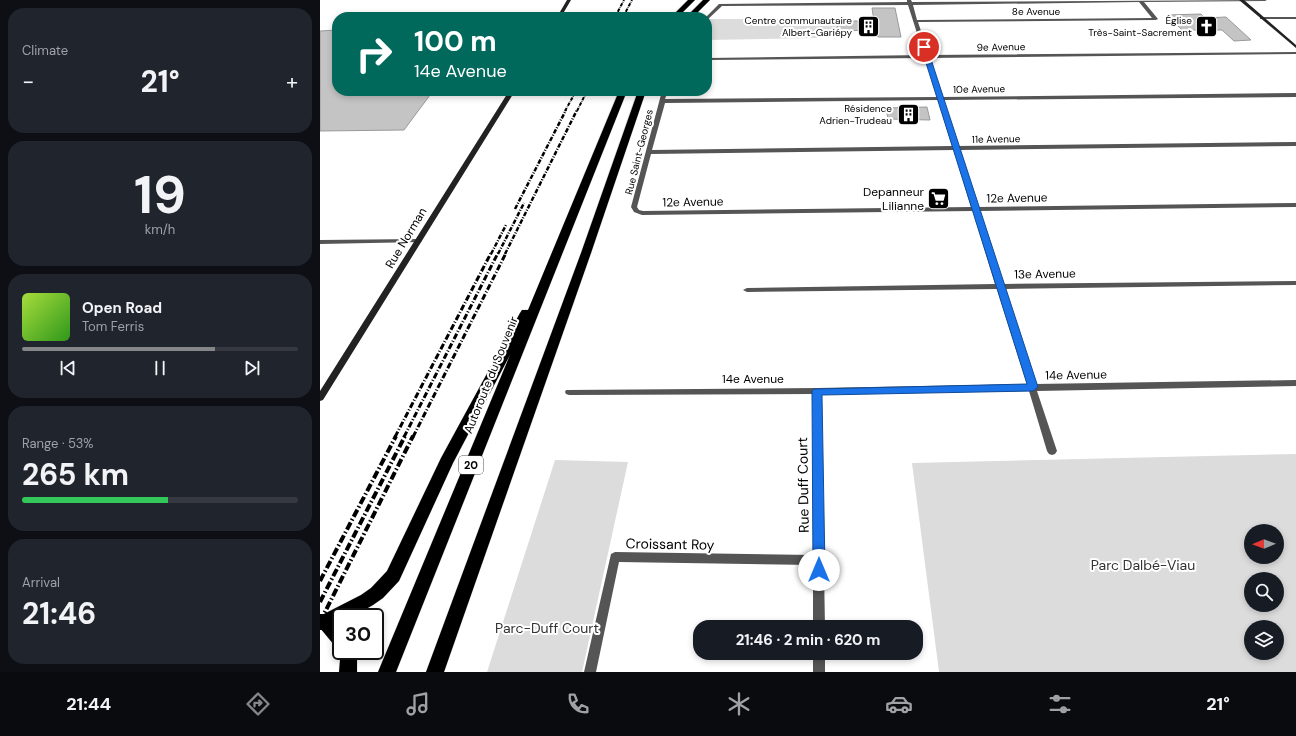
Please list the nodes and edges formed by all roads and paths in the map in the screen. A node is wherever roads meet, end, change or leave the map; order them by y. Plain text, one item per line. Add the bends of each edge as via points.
1 (569, 0) edge
2 (692, 0) edge
3 (707, 0) edge
4 (1241, 0) edge
5 (1265, 0) edge
6 (910, 2) edge
7 (1141, 2) junction
8 (562, 12) edge
9 (679, 12) edge
10 (694, 12) edge
11 (712, 14) edge
12 (1262, 18) junction
13 (1296, 18) edge
14 (916, 21) junction
15 (1296, 47) edge
16 (1296, 53) edge
17 (927, 56) junction
18 (712, 59) edge
19 (1296, 95) edge
20 (509, 96) edge
21 (621, 96) edge
22 (640, 96) edge
23 (664, 96) edge
24 (939, 98) junction
25 (662, 101) junction
26 (1296, 144) edge
27 (956, 148) junction
28 (648, 152) junction
29 (1296, 205) edge
30 (976, 209) junction
31 (642, 213) joint
32 (419, 241) junction
33 (320, 242) edge
34 (555, 259) junction
35 (1296, 283) edge
36 (1001, 287) junction
37 (747, 290) dead end
38 (1296, 383) edge
39 (1033, 387) junction
40 (817, 391) junction
41 (569, 392) dead end
42 (320, 398) edge
43 (1052, 451) dead end
44 (819, 560) junction
45 (819, 620) edge
46 (331, 626) edge
47 (349, 660) edge
48 (819, 660) edge
49 (348, 672) edge
50 (388, 672) edge
51 (435, 672) edge
52 (590, 672) edge
53 (819, 672) edge

1 - 8 street
2 - 9 highway
3 - 10 highway
4 - 5 street
4 - 7 street
4 - 12 street
6 - 7 street
6 - 11 street via 721,5
6 - 14 street
7 - 14 street, 8e Avenue via 1156,19
12 - 13 street
12 - 15 street
14 - 17 street
16 - 17 street, 9e Avenue
17 - 18 street, 9e Avenue
17 - 24 street
19 - 24 street, 10e Avenue
20 - 32 street, Rue Norman
21 - 34 highway, Autoroute du Souvenir / 20
22 - 51 highway
23 - 25 street, Rue Saint-Georges
24 - 25 street, 10e Avenue
24 - 27 street
25 - 28 street, Rue Saint-Georges
26 - 27 street, 11e Avenue
27 - 28 street, 11e Avenue
27 - 30 street
28 - 31 street, Rue Saint-Georges via 634,207
29 - 30 street, 12e Avenue
30 - 31 street, 12e Avenue
30 - 36 street
32 - 33 street
32 - 42 street, Rue Norman
34 - 46 highway via 446,462 393,576 372,596
34 - 50 highway, Autoroute du Souvenir / 20
35 - 36 street, 13e Avenue
36 - 37 street, 13e Avenue
36 - 39 street
38 - 39 street, 14e Avenue
39 - 40 street, 14e Avenue
39 - 43 street
40 - 41 street, 14e Avenue
40 - 44 street, Rue Duff Court
44 - 45 street, Rue Duff Court
44 - 52 street, Croissant Roy via 615,557
47 - 49 highway
48 - 53 street

